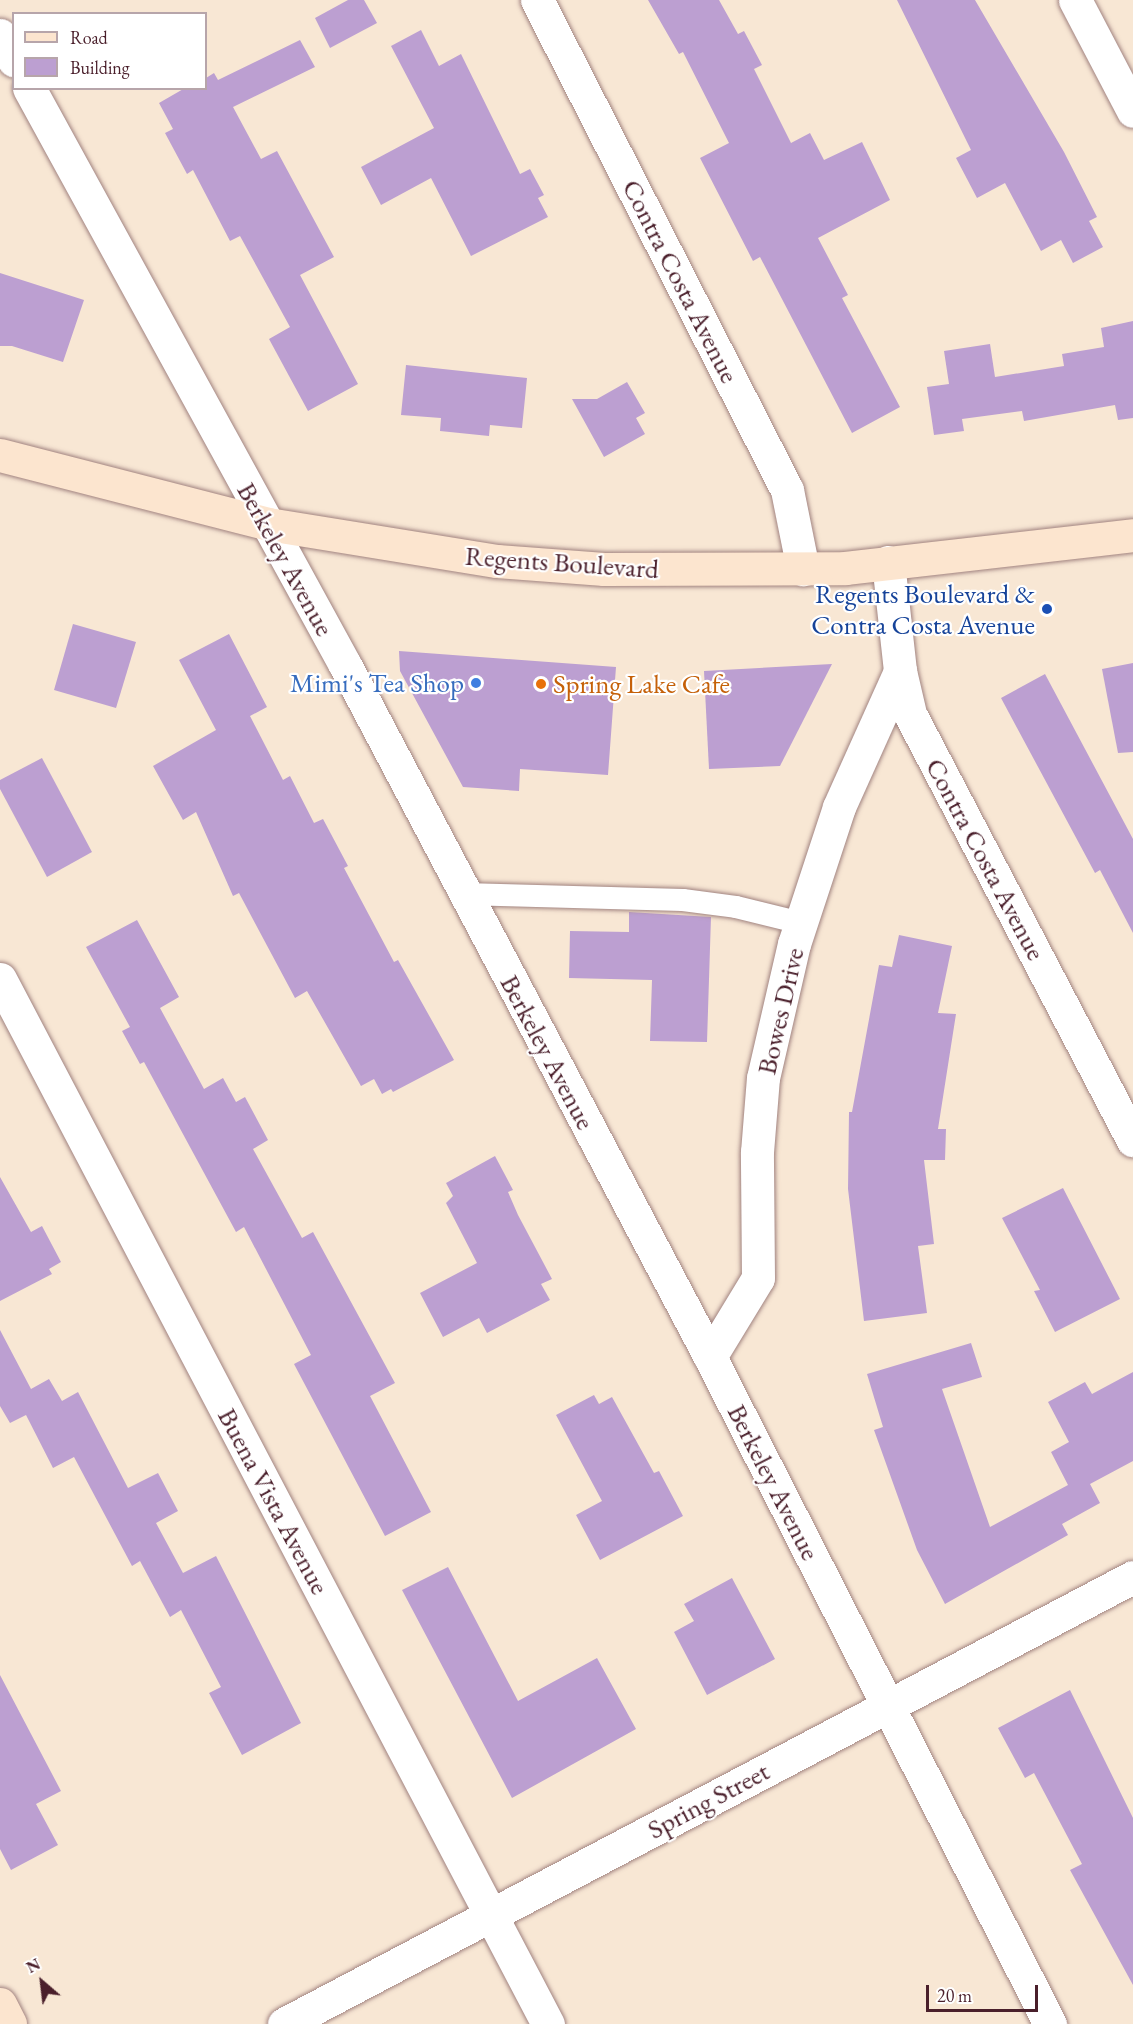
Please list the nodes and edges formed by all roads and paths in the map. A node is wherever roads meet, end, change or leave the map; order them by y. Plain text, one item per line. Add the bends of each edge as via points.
1 (537, 0) edge
2 (1075, 0) edge
3 (0, 35) edge
4 (12, 56) edge
5 (30, 90) edge
6 (1133, 111) edge
7 (0, 455) edge
8 (268, 524) junction
9 (1133, 535) edge
10 (888, 562) junction
11 (803, 568) junction
12 (900, 671) junction
13 (464, 894) junction
14 (801, 923) junction
15 (0, 979) edge
16 (1133, 1140) edge
17 (710, 1357) junction
18 (1133, 1577) edge
19 (889, 1705) junction
20 (491, 1915) junction
21 (0, 2004) edge
22 (10, 2024) edge
23 (284, 2024) edge
24 (548, 2024) edge
25 (1050, 2024) edge

1 - 11 street, Contra Costa Avenue via 787,490
2 - 6 street
3 - 4 street
5 - 8 street, Berkeley Avenue
7 - 8 main road, Regents Boulevard
8 - 11 main road, Regents Boulevard via 497,561 604,569
8 - 13 street, Berkeley Avenue
9 - 10 main road, Regents Boulevard
10 - 11 main road, Regents Boulevard
10 - 12 street, Contra Costa Avenue
12 - 14 street, Bowes Drive via 839,807
12 - 16 street, Contra Costa Avenue via 910,714
13 - 14 lane via 683,900 736,907
13 - 17 street, Berkeley Avenue
14 - 17 street, Bowes Drive via 763,1078 757,1152 758,1278
15 - 20 street, Buena Vista Avenue
17 - 19 street, Berkeley Avenue
18 - 19 street, Spring Street
19 - 20 street, Spring Street
19 - 25 street, Berkeley Avenue
20 - 23 street, Spring Street
20 - 24 street, Buena Vista Avenue
21 - 22 main road

